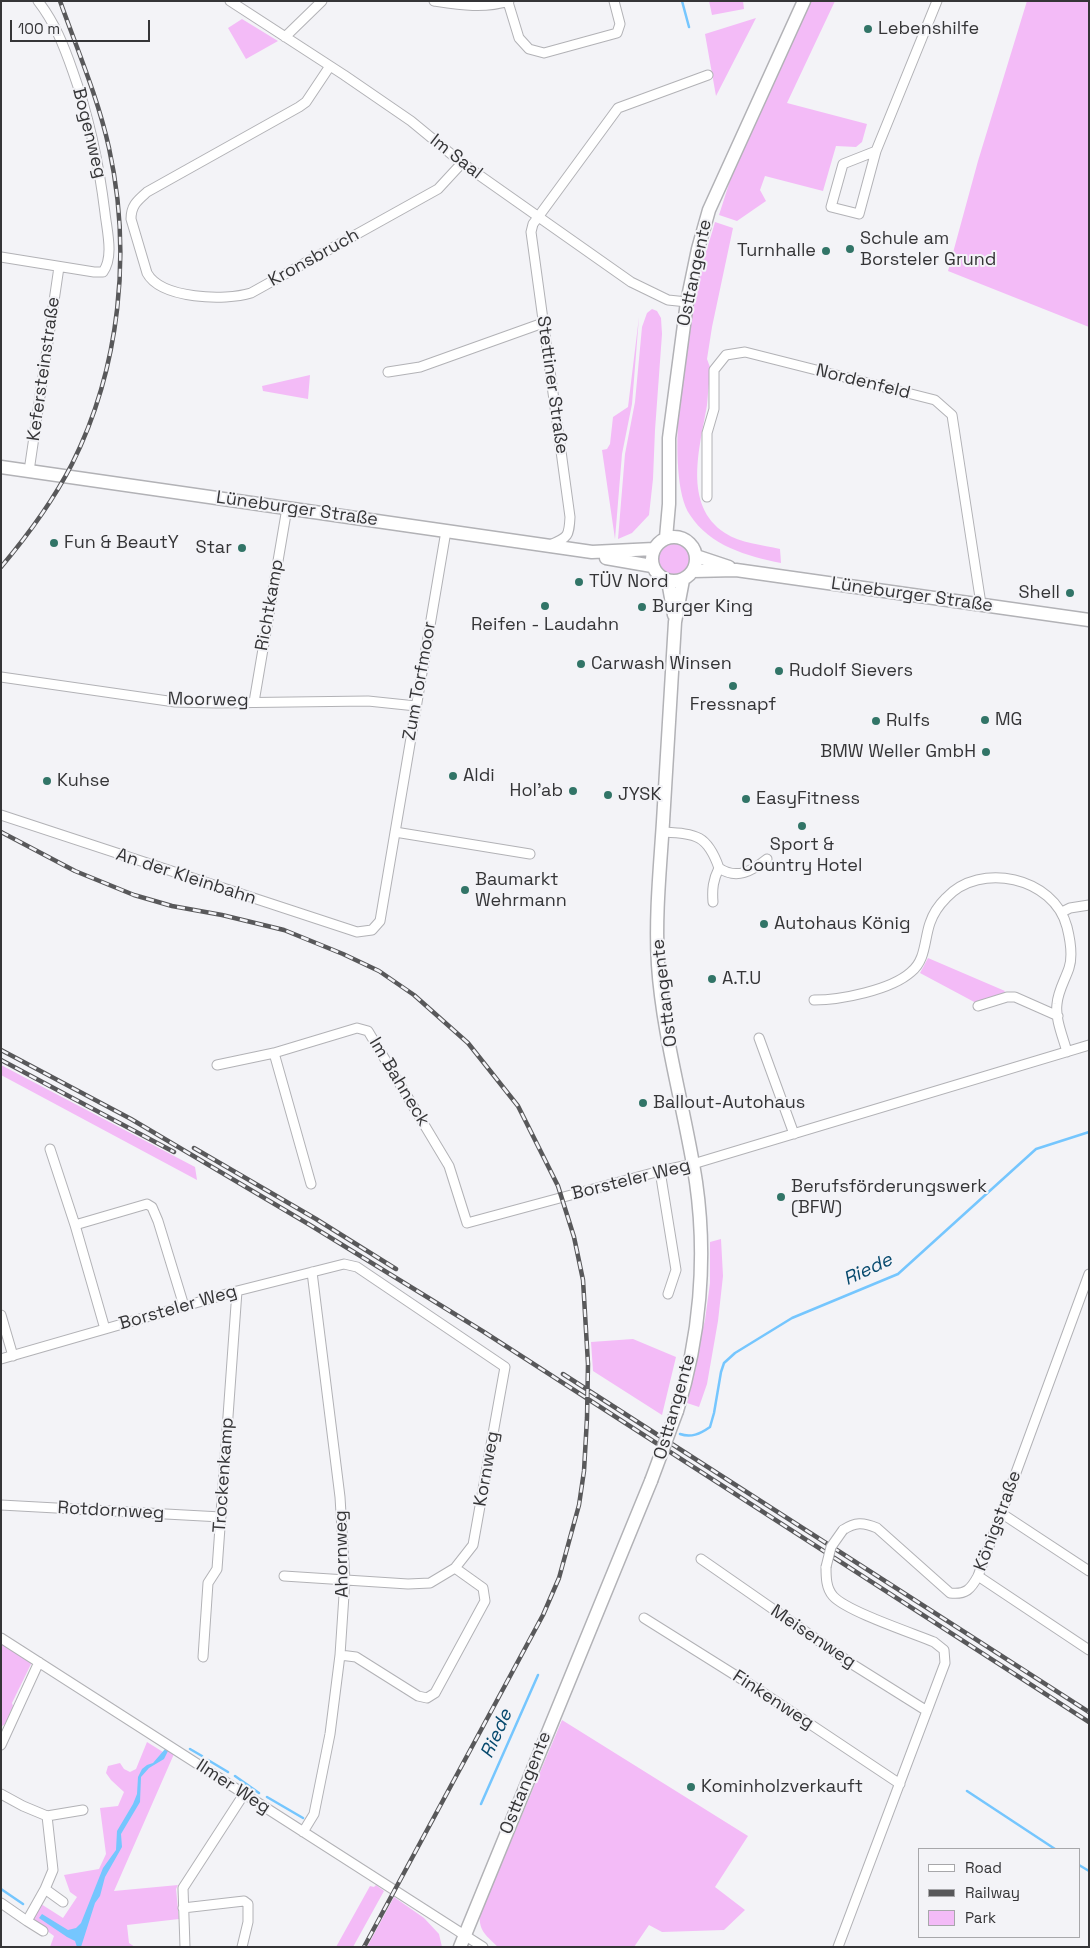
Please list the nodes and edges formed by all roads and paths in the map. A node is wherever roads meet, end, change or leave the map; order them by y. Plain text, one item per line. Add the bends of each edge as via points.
1 (38, 1) edge
2 (230, 1) edge
3 (322, 1) edge
4 (434, 1) edge
5 (614, 1) edge
6 (804, 1) edge
7 (936, 1) edge
8 (509, 2) edge
9 (285, 37) junction
10 (330, 66) junction
11 (708, 75) dead end
12 (876, 151) junction
13 (462, 164) junction
14 (538, 216) junction
15 (1, 258) edge
16 (59, 267) junction
17 (687, 302) junction
18 (544, 323) junction
19 (388, 372) dead end
20 (1, 467) edge
21 (29, 471) junction
22 (706, 497) dead end
23 (669, 504) junction
24 (287, 508) junction
25 (446, 530) junction
26 (666, 538) junction
27 (681, 538) junction
28 (550, 545) junction
29 (654, 549) junction
30 (592, 552) junction
31 (696, 556) junction
32 (652, 566) junction
33 (736, 570) junction
34 (693, 571) junction
35 (683, 580) junction
36 (668, 581) junction
37 (981, 604) junction
38 (1089, 620) edge
39 (675, 622) junction
40 (1, 677) edge
41 (254, 702) junction
42 (416, 706) junction
43 (1, 815) edge
44 (395, 832) junction
45 (662, 832) junction
46 (530, 854) dead end
47 (767, 859) dead end
48 (719, 868) junction
49 (713, 902) dead end
50 (1089, 906) edge
51 (1062, 912) junction
52 (372, 930) joint
53 (814, 1000) dead end
54 (978, 1006) dead end
55 (1058, 1016) junction
56 (759, 1038) dead end
57 (1089, 1045) edge
58 (1067, 1052) junction
59 (274, 1053) junction
60 (217, 1065) dead end
61 (794, 1134) junction
62 (50, 1149) dead end
63 (693, 1164) junction
64 (660, 1171) junction
65 (311, 1184) dead end
66 (467, 1223) joint
67 (75, 1224) junction
68 (357, 1267) joint
69 (312, 1272) junction
70 (1089, 1274) edge
71 (236, 1291) junction
72 (668, 1294) dead end
73 (184, 1306) junction
74 (1, 1315) edge
75 (105, 1329) junction
76 (12, 1356) junction
77 (1, 1359) edge
78 (1, 1505) edge
79 (1001, 1513) junction
80 (221, 1517) junction
81 (701, 1559) dead end
82 (455, 1568) junction
83 (1089, 1571) edge
84 (284, 1576) dead end
85 (978, 1576) junction
86 (345, 1580) junction
87 (644, 1618) dead end
88 (1, 1638) edge
89 (1089, 1650) edge
90 (340, 1655) junction
91 (203, 1657) dead end
92 (38, 1662) junction
93 (927, 1711) junction
94 (1, 1745) edge
95 (900, 1784) junction
96 (1, 1794) edge
97 (244, 1794) junction
98 (83, 1810) dead end
99 (47, 1816) junction
100 (303, 1832) junction
101 (45, 1889) junction
102 (63, 1902) dead end
103 (1, 1903) edge
104 (184, 1908) junction
105 (27, 1920) junction
106 (43, 1931) dead end
107 (462, 1941) edge
108 (186, 1947) edge
109 (242, 1947) edge
110 (483, 1947) edge
111 (838, 1947) edge

1 - 16 street, Bogenweg via 60,36 80,90 93,136 106,222 109,260 103,272
2 - 9 street, Im Saal
3 - 9 street
4 - 8 street via 465,6
5 - 8 street via 620,24 617,33 544,53 529,49 519,38
6 - 17 main road, Osttangente via 709,210
7 - 12 street
9 - 10 street, Im Saal
10 - 13 street, Im Saal via 411,121
10 - 13 street, Kronsbruch via 306,102 299,107 136,201 131,209 131,218 151,280 165,288 194,295 231,297 251,293 438,189
11 - 14 street via 618,108
12 - 12 street via 859,214 831,207 843,164
13 - 14 street, Im Saal
14 - 17 street, Im Saal via 631,282 668,300
14 - 18 street, Stettiner Straße via 531,232
15 - 16 street
16 - 21 street, Kefersteinstraße
17 - 23 main road, Osttangente via 669,438
18 - 19 street via 420,366
18 - 28 street, Stettiner Straße via 570,517 569,532 565,538
20 - 21 main road, Lüneburger Straße
21 - 24 main road, Lüneburger Straße
22 - 37 street, Nordenfeld via 707,433 714,409 714,370 726,355 745,352 935,400 952,415
23 - 26 main road, Osttangente
23 - 27 main road, Osttangente
24 - 25 main road, Lüneburger Straße
24 - 41 street, Richtkamp
25 - 28 main road, Lüneburger Straße
25 - 42 street, Zum Torfmoor
26 - 27 main road
26 - 29 main road
27 - 31 main road via 691,545
28 - 30 main road, Lüneburger Straße
29 - 30 main road, Lüneburger Straße
29 - 32 main road
30 - 32 main road, Lüneburger Straße via 606,558
31 - 33 main road, Lüneburger Straße
31 - 34 main road
32 - 36 main road via 660,577
33 - 34 main road, Lüneburger Straße
33 - 37 main road, Lüneburger Straße
34 - 35 main road
35 - 36 main road
35 - 39 main road, Osttangente
36 - 39 main road, Osttangente
37 - 38 main road, Lüneburger Straße
39 - 45 main road, Osttangente
40 - 41 street, Moorweg via 175,702
41 - 42 street, Moorweg via 368,701
42 - 44 street, Zum Torfmoor
43 - 52 street, An der Kleinbahn via 357,932
44 - 46 street
44 - 52 street, Zum Torfmoor via 380,921
45 - 48 street via 692,834 706,843
45 - 63 main road, Osttangente via 658,966
47 - 48 street via 753,870 740,874 726,873
48 - 49 street via 714,877
50 - 51 street
51 - 53 street via 1044,893 1013,880 995,877 961,886 937,908 920,962 912,972 900,980 841,999
51 - 55 street via 1071,957 1058,997
54 - 55 street via 1015,997
55 - 58 street
56 - 61 street
57 - 58 street, Borsteler Weg
58 - 61 street, Borsteler Weg
59 - 60 street, Im Bahneck
59 - 65 street
59 - 66 street, Im Bahneck via 357,1028 368,1031 449,1166
61 - 63 street, Borsteler Weg
62 - 67 street
63 - 64 street, Borsteler Weg
63 - 107 main road, Osttangente, bridge via 700,1245 699,1299 690,1363 677,1411 652,1481
64 - 66 street, Borsteler Weg
64 - 72 street via 676,1270
67 - 73 street via 147,1204 152,1207
67 - 75 street
68 - 69 street, Borsteler Weg via 344,1264
68 - 82 street, Kornweg via 506,1367 473,1545
69 - 71 street, Borsteler Weg
69 - 86 street, Ahornweg via 340,1497
70 - 79 street, Königstraße
71 - 73 street, Borsteler Weg
71 - 80 street, Trockenkamp
73 - 75 street, Borsteler Weg
74 - 76 street
75 - 76 street, Borsteler Weg
76 - 77 street, Borsteler Weg
78 - 80 street, Rotdornweg
79 - 83 street
79 - 85 street, Königstraße
80 - 91 street, Trockenkamp via 217,1569 208,1583
81 - 93 street, Meisenweg via 852,1664
82 - 86 street, Kornweg via 430,1583
82 - 90 street via 483,1588 485,1601 435,1693 427,1698 418,1696 356,1657
84 - 86 street, Kornweg
85 - 89 street
85 - 93 street, Königstraße, bridge via 966,1592 950,1594 876,1528 866,1523 853,1524 843,1530 831,1547 826,1567 832,1596 846,1606 934,1642 944,1650 945,1663
86 - 90 street, Ahornweg
87 - 95 street, Finkenweg
88 - 92 street, Ilmer Weg
90 - 100 street, Ahornweg via 318,1796 314,1814
92 - 94 street
92 - 97 street, Ilmer Weg
93 - 95 street, Königstraße
95 - 111 street, Königstraße
96 - 99 street
97 - 100 street, Ilmer Weg
97 - 104 street via 186,1882 182,1895
98 - 99 street
99 - 101 street via 53,1870
100 - 107 street, Ilmer Weg
101 - 102 street
101 - 105 street
103 - 105 street
104 - 108 street
104 - 109 street via 244,1901 248,1904 248,1922
105 - 106 street
107 - 110 street, Ilmer Weg

